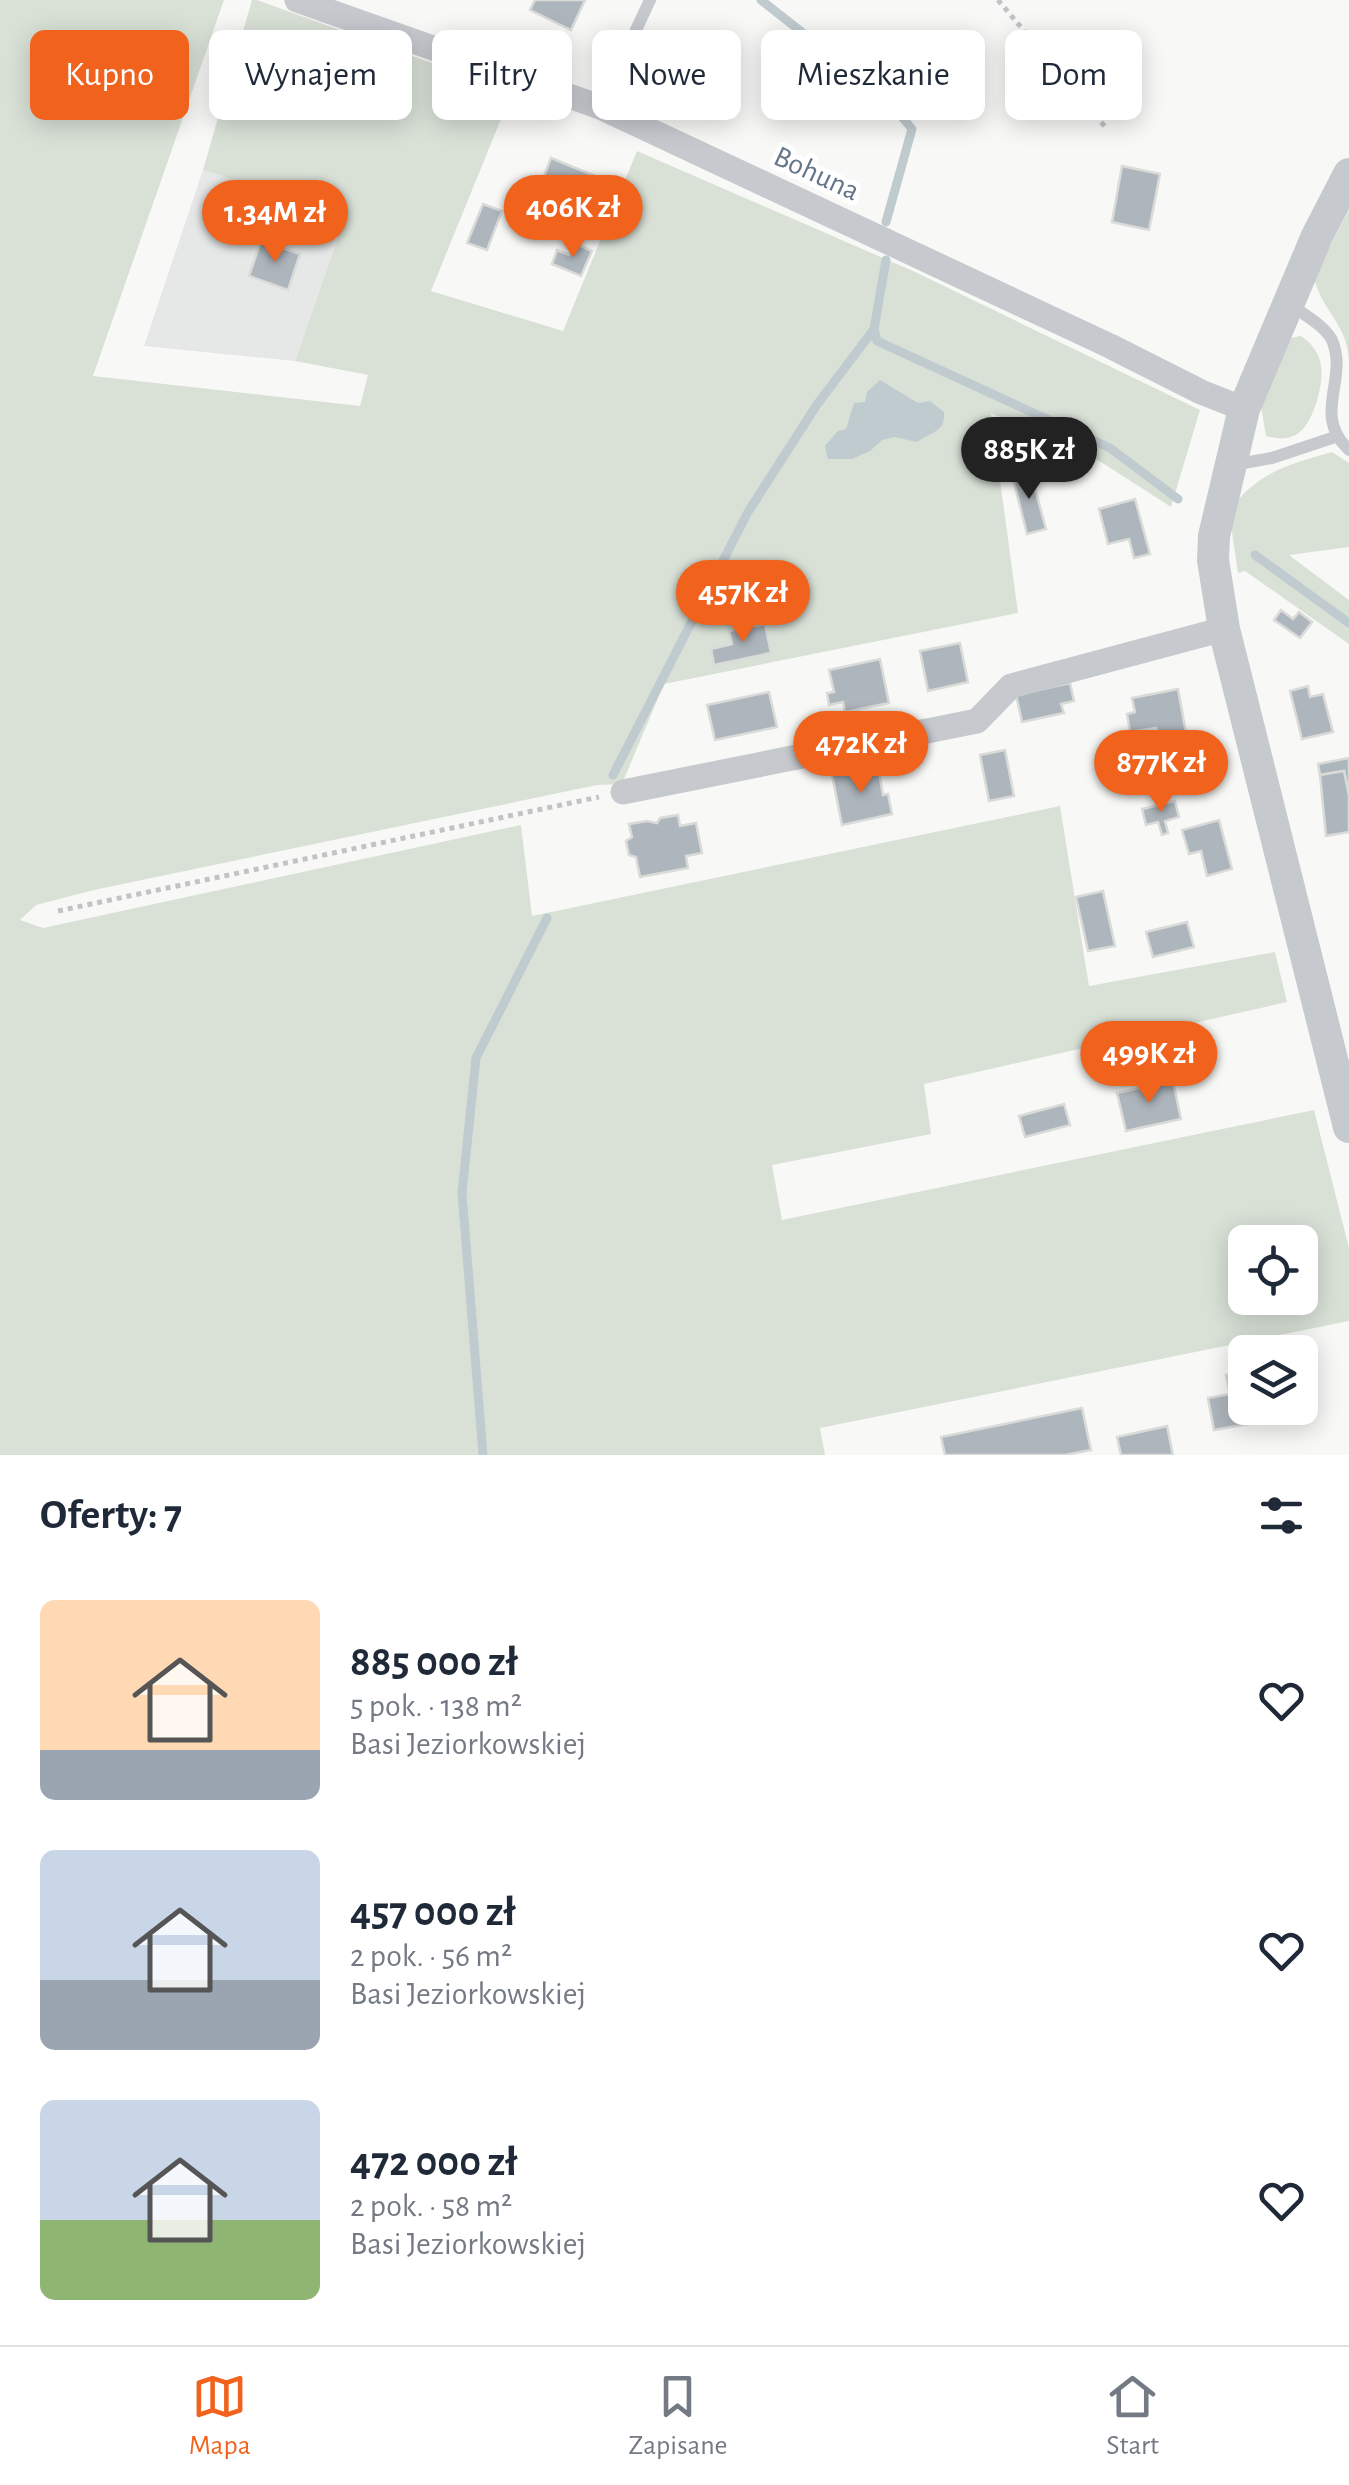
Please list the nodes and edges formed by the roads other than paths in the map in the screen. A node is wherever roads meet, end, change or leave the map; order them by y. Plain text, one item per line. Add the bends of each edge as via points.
1 (297, 0) edge
2 (650, 0) edge
3 (636, 30) edge
4 (592, 104) edge
5 (628, 120) edge
6 (1349, 174) edge
7 (1288, 303) junction
8 (1244, 409) junction
9 (1336, 436) junction
10 (1349, 450) edge
11 (1230, 466) junction
12 (1224, 628) junction
13 (622, 792) road end
14 (1349, 1127) edge

1 - 4 street, Bohuna
2 - 3 lane
5 - 8 street, Bohuna
6 - 7 street
7 - 8 street
7 - 9 lane via 1334,345 1340,374
8 - 11 street
9 - 10 lane
9 - 11 lane
11 - 12 street via 1212,560
12 - 13 street via 1010,686 978,721
12 - 14 street

